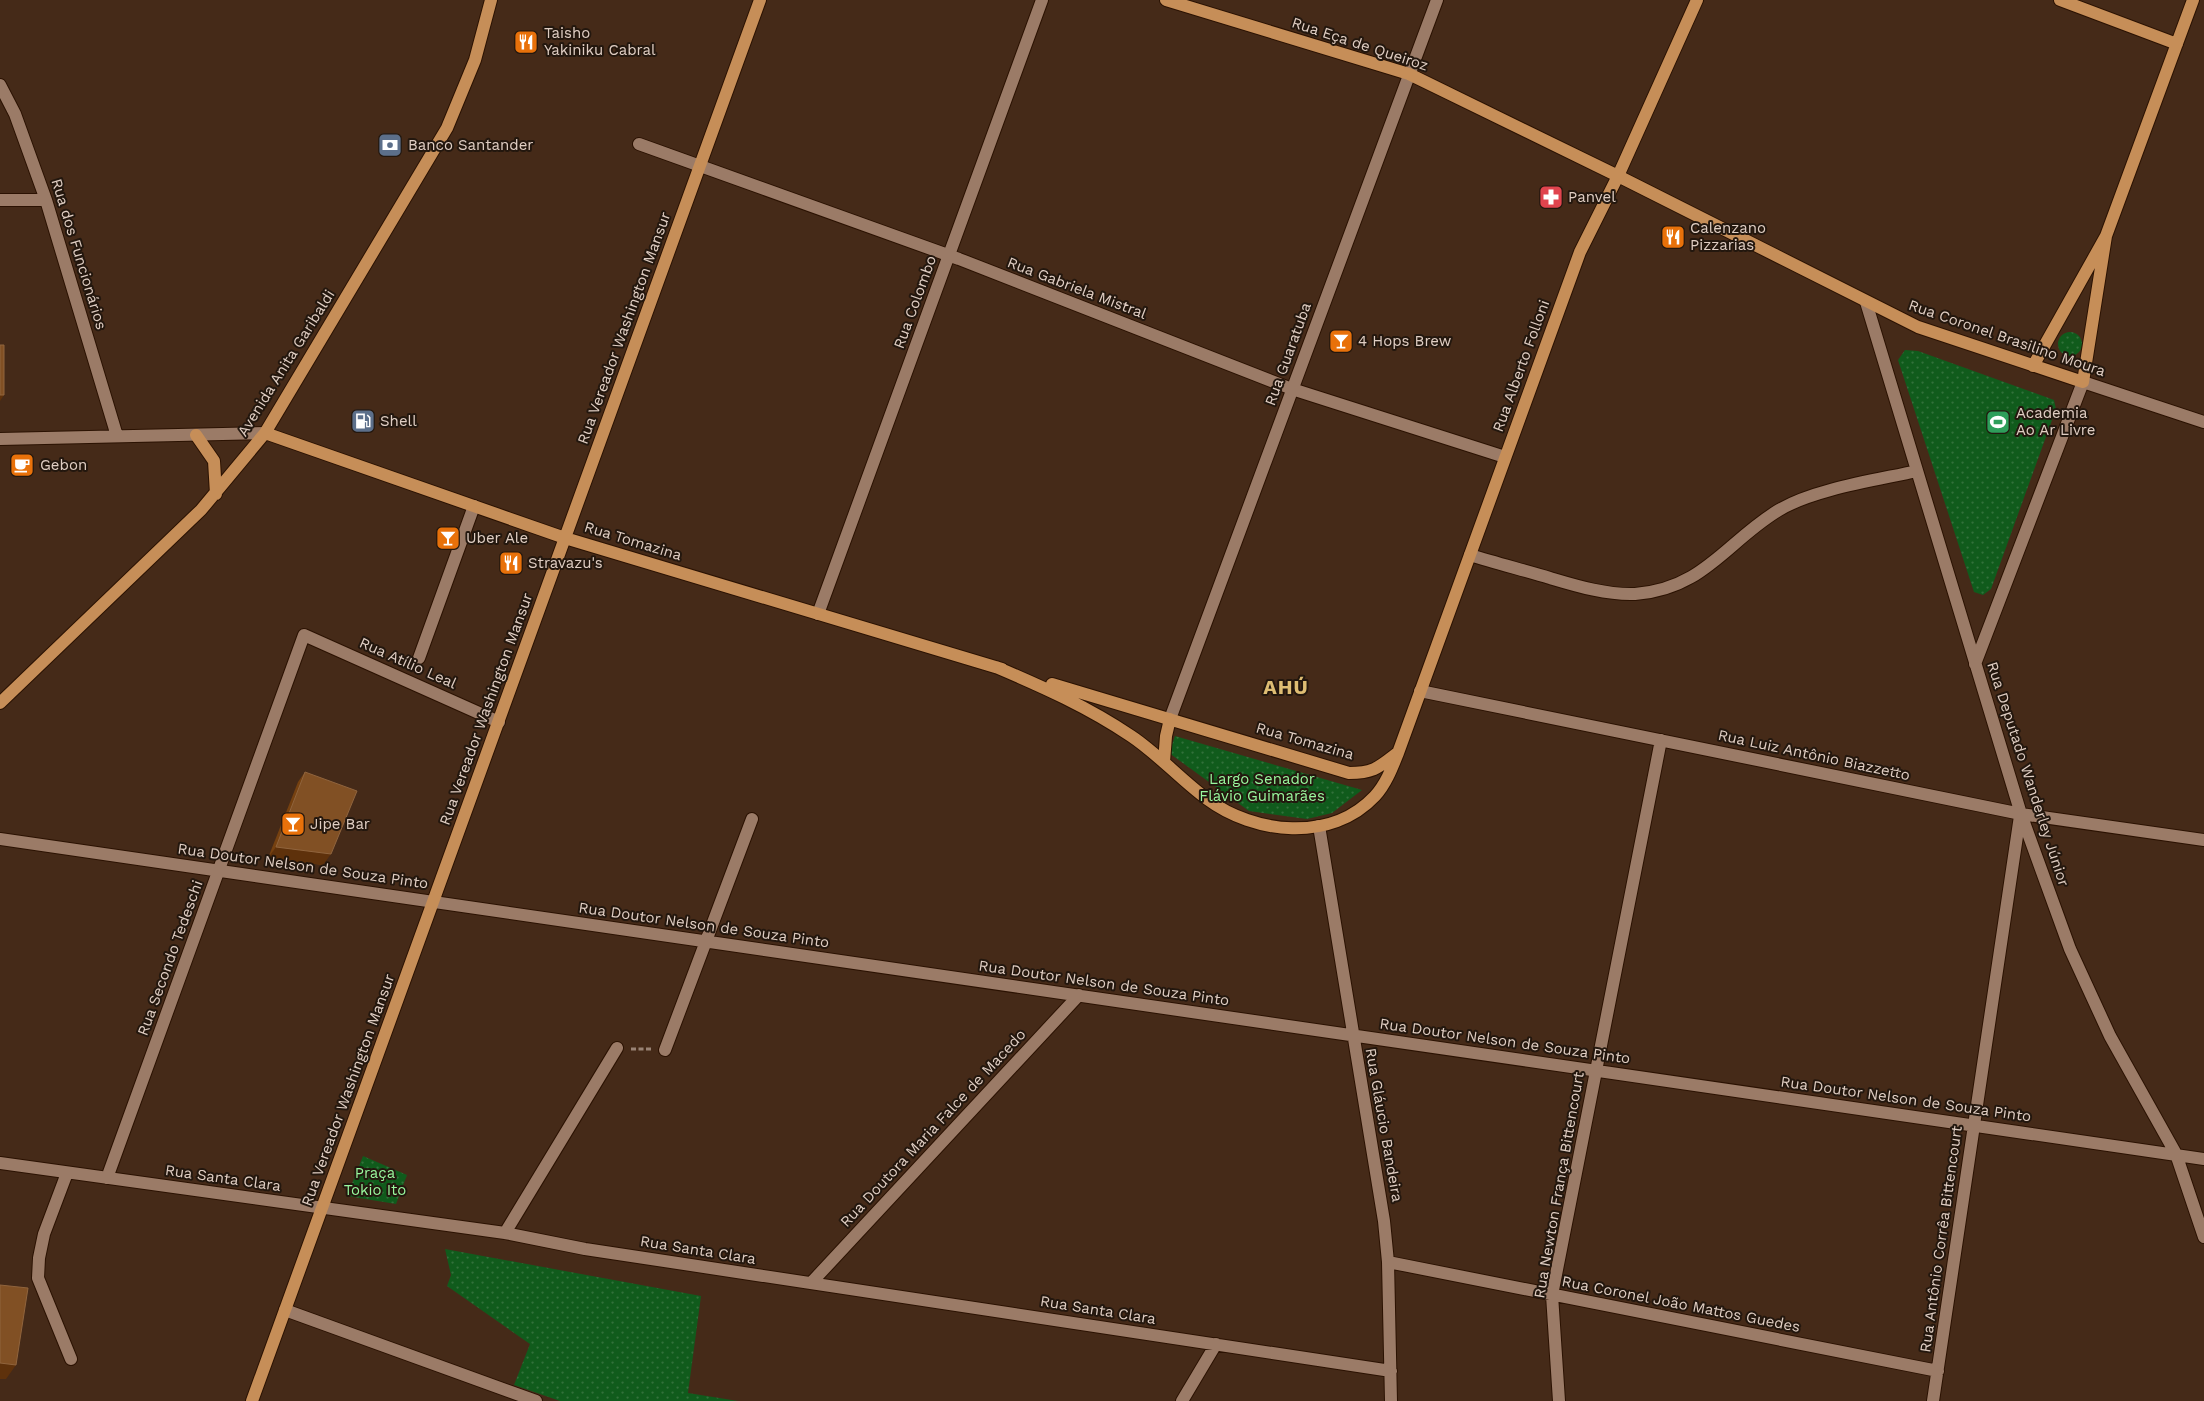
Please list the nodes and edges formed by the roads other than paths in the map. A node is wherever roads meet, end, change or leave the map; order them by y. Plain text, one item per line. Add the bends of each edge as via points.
1 (491, 0) edge
2 (760, 0) edge
3 (1042, 0) edge
4 (1166, 0) edge
5 (1437, 0) edge
6 (1697, 0) edge
7 (2060, 0) edge
8 (2193, 0) edge
9 (2177, 44) junction
10 (1409, 74) junction
11 (0, 85) edge
12 (639, 144) dead end
13 (700, 166) junction
14 (1618, 176) junction
15 (0, 200) edge
16 (46, 200) junction
17 (2106, 236) junction
18 (949, 256) junction
19 (1866, 302) junction
20 (2033, 366) junction
21 (2083, 382) junction
22 (1292, 390) junction
23 (2204, 422) edge
24 (265, 433) junction
25 (196, 435) junction
26 (117, 436) junction
27 (0, 439) edge
28 (1505, 457) junction
29 (1917, 471) junction
30 (216, 494) junction
31 (474, 506) junction
32 (565, 538) junction
33 (1470, 555) junction
34 (818, 614) junction
35 (304, 635) joint
36 (419, 658) dead end
37 (1975, 664) junction
38 (996, 667) junction
39 (1420, 691) junction
40 (0, 703) edge
41 (1170, 719) junction
42 (498, 722) junction
43 (1661, 740) junction
44 (1398, 753) junction
45 (1164, 762) junction
46 (2021, 814) junction
47 (752, 819) dead end
48 (1319, 826) junction
49 (0, 839) edge
50 (2204, 840) edge
51 (219, 871) junction
52 (433, 902) junction
53 (706, 941) junction
54 (1078, 995) junction
55 (1352, 1035) junction
56 (617, 1048) road end
57 (665, 1050) road end
58 (1596, 1070) junction
59 (1974, 1125) junction
60 (2176, 1154) junction
61 (2204, 1158) edge
62 (0, 1163) edge
63 (67, 1172) junction
64 (107, 1178) junction
65 (322, 1208) junction
66 (505, 1232) junction
67 (2204, 1237) edge
68 (1388, 1262) junction
69 (811, 1283) junction
70 (1552, 1295) junction
71 (285, 1310) junction
72 (1216, 1344) junction
73 (71, 1359) dead end
74 (1391, 1371) junction
75 (1938, 1371) junction
76 (252, 1401) edge
77 (534, 1401) edge
78 (1182, 1401) edge
79 (1391, 1401) edge
80 (1559, 1401) edge
81 (1933, 1401) edge

1 - 24 main road, Avenida Anita Garibaldi via 475,60 447,128
2 - 13 main road, Rua Vereador Washington Mansur
3 - 18 street, Rua Colombo
4 - 10 main road, Rua Eça de Queiroz
5 - 10 street, Rua Guaratuba
6 - 14 main road, Rua Alberto Folloni
7 - 9 main road
8 - 9 main road
9 - 17 main road
10 - 14 main road, Rua Eça de Queiroz
10 - 22 street, Rua Guaratuba
11 - 16 street, Rua dos Funcionários via 15,114
12 - 13 street, Rua Gabriela Mistral
13 - 18 street, Rua Gabriela Mistral
13 - 32 main road, Rua Vereador Washington Mansur
14 - 19 main road, Rua Coronel Brasilino Moura
14 - 28 main road, Rua Alberto Folloni via 1580,252
15 - 16 street
16 - 26 street, Rua dos Funcionários
17 - 20 main road
17 - 21 main road
18 - 22 street, Rua Gabriela Mistral
18 - 34 street, Rua Colombo
19 - 20 main road, Rua Coronel Brasilino Moura via 1918,327
19 - 29 street, Rua Deputado Wanderley Júnior
20 - 21 main road, Rua Coronel Brasilino Moura
21 - 23 street, Rua Coronel Brasilino Moura
21 - 37 street
22 - 28 street, Rua Gabriela Mistral
22 - 41 street, Rua Guaratuba
24 - 25 street
24 - 30 main road, Avenida Anita Garibaldi
24 - 31 main road, Rua Tomazina
25 - 26 street
25 - 30 main road via 214,461
26 - 27 street
28 - 33 main road, Rua Alberto Folloni
29 - 33 street via 1802,499 1780,509 1704,571 1663,589 1635,594 1610,593
29 - 37 street, Rua Deputado Wanderley Júnior
30 - 40 main road, Avenida Anita Garibaldi
31 - 32 main road, Rua Tomazina
31 - 36 street
32 - 34 main road, Rua Tomazina
32 - 42 main road, Rua Vereador Washington Mansur
33 - 39 main road, Rua Alberto Folloni
34 - 38 main road, Rua Tomazina
35 - 42 street, Rua Atílio Leal
35 - 51 street, Rua Secondo Tedeschi
37 - 46 street, Rua Deputado Wanderley Júnior
38 - 41 main road, Rua Tomazina
38 - 45 main road, Rua Tomazina via 1069,699 1133,737
39 - 43 street, Rua Luiz Antônio Biazzetto
39 - 44 main road, Rua Alberto Folloni
41 - 44 main road, Rua Tomazina via 1349,773 1366,773
41 - 45 main road
42 - 52 main road, Rua Vereador Washington Mansur
43 - 46 street, Rua Luiz Antônio Biazzetto
43 - 58 street, Rua Newton França Bittencourt
44 - 48 main road, Rua Tomazina via 1387,779 1374,797 1358,809
45 - 48 main road, Rua Tomazina via 1207,799 1248,821 1299,828
46 - 50 street, Rua Luiz Antônio Biazzetto
46 - 59 street, Rua Antônio Corrêa Bittencourt
46 - 60 street, Rua Deputado Wanderley Júnior via 2090,995
47 - 53 street
48 - 55 street, Rua Gláucio Bandeira
49 - 51 street, Rua Doutor Nelson de Souza Pinto
51 - 52 street, Rua Doutor Nelson de Souza Pinto
51 - 64 street, Rua Secondo Tedeschi
52 - 53 street, Rua Doutor Nelson de Souza Pinto
52 - 65 main road, Rua Vereador Washington Mansur
53 - 54 street, Rua Doutor Nelson de Souza Pinto
53 - 57 street
54 - 55 street, Rua Doutor Nelson de Souza Pinto
54 - 69 street, Rua Doutora Maria Falce de Macedo
55 - 58 street, Rua Doutor Nelson de Souza Pinto
55 - 68 street, Rua Gláucio Bandeira
56 - 66 street
58 - 59 street, Rua Doutor Nelson de Souza Pinto
58 - 70 street, Rua Newton França Bittencourt
59 - 60 street, Rua Doutor Nelson de Souza Pinto
59 - 75 street, Rua Antônio Corrêa Bittencourt
60 - 61 street, Rua Doutor Nelson de Souza Pinto
60 - 67 street, Rua Deputado Wanderley Júnior
62 - 63 street, Rua Santa Clara
63 - 64 street, Rua Santa Clara
63 - 73 street via 44,1234 38,1278
64 - 65 street, Rua Santa Clara
65 - 66 street, Rua Santa Clara
65 - 71 main road, Rua Vereador Washington Mansur
66 - 69 street, Rua Santa Clara via 585,1249
68 - 70 street, Rua Coronel João Mattos Guedes
68 - 74 street, Rua Gláucio Bandeira
69 - 72 street, Rua Santa Clara
70 - 75 street, Rua Coronel João Mattos Guedes
70 - 80 street, Rua Newton França Bittencourt
71 - 76 main road, Rua Vereador Washington Mansur
71 - 77 street
72 - 74 street, Rua Santa Clara
72 - 78 street
74 - 79 street, Rua Gláucio Bandeira
75 - 81 street, Rua Antônio Corrêa Bittencourt

